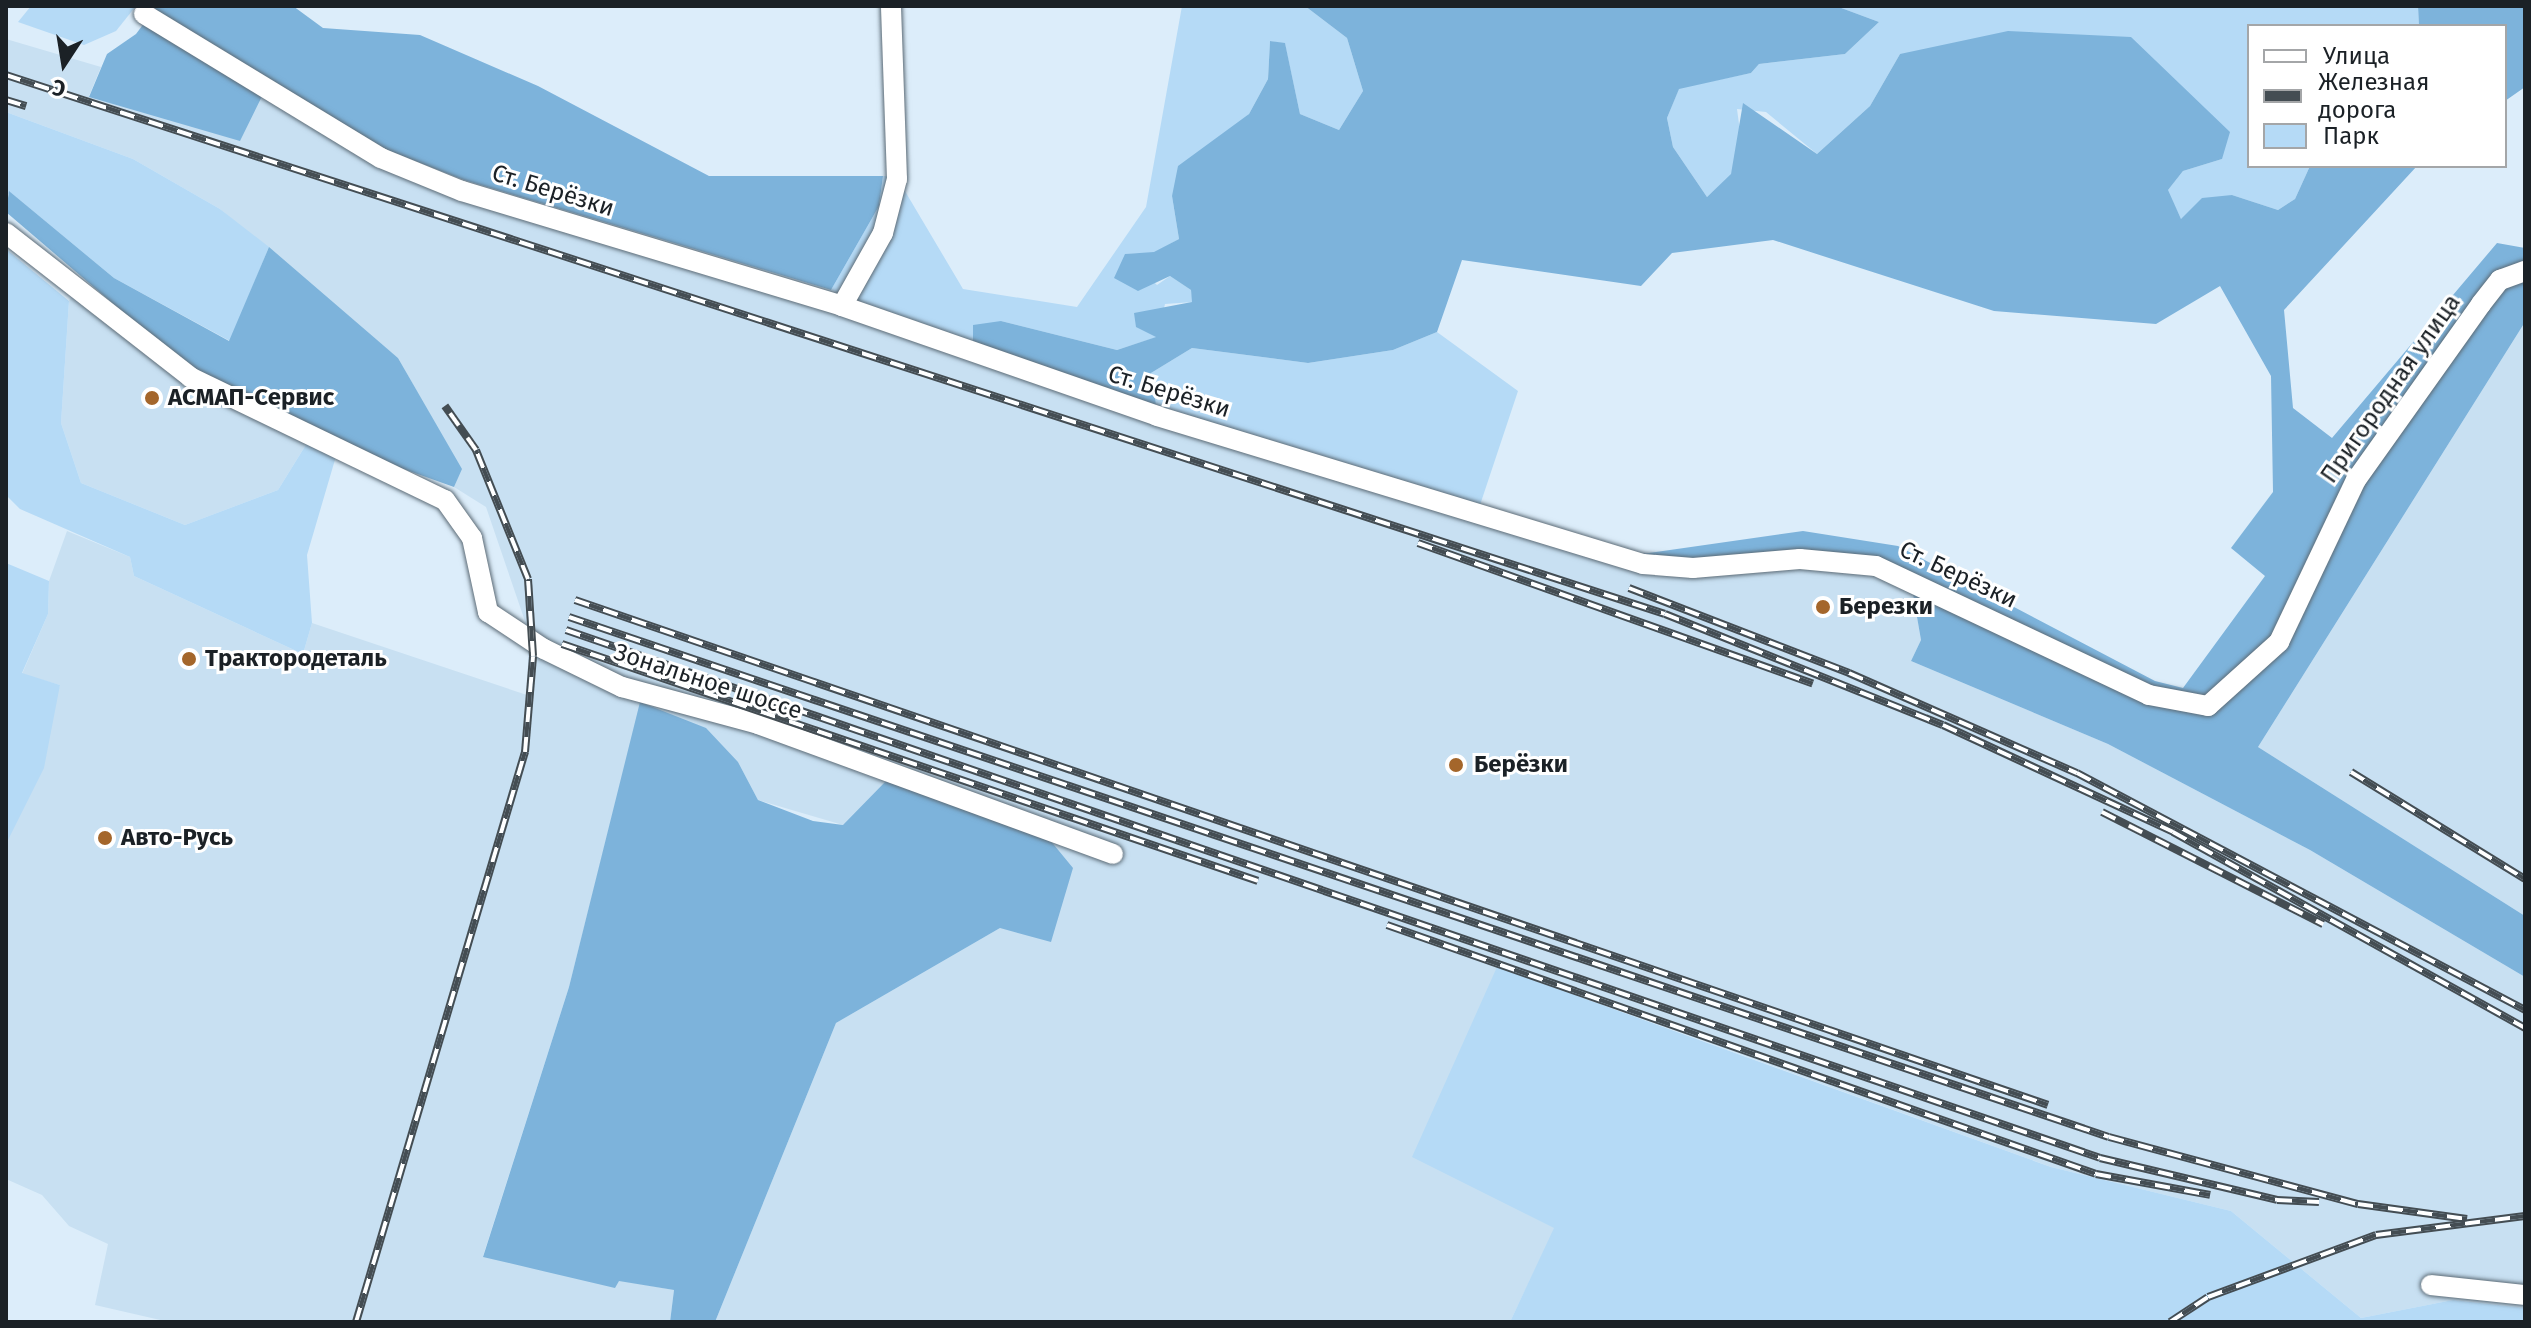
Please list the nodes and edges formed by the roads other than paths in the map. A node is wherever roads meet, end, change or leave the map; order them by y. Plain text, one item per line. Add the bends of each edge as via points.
1 (891, 6) edge
2 (144, 14) dead end
3 (6, 233) edge
4 (2525, 271) edge
5 (842, 306) junction
6 (2208, 706) joint
7 (1113, 854) dead end
8 (2431, 1285) dead end
9 (2525, 1295) edge

1 - 5 street via 897,179 883,233
2 - 5 street, Ст. Берёзки via 398,166
3 - 7 street, Зональное шоссе via 190,377 445,500 472,538 488,612 544,649 622,687 758,724
4 - 6 street, Пригородная улица via 2500,280 2356,480 2279,642
5 - 6 street, Ст. Берёзки via 1014,371 1643,564 1693,568 1800,559 1876,566 2149,695
8 - 9 street

